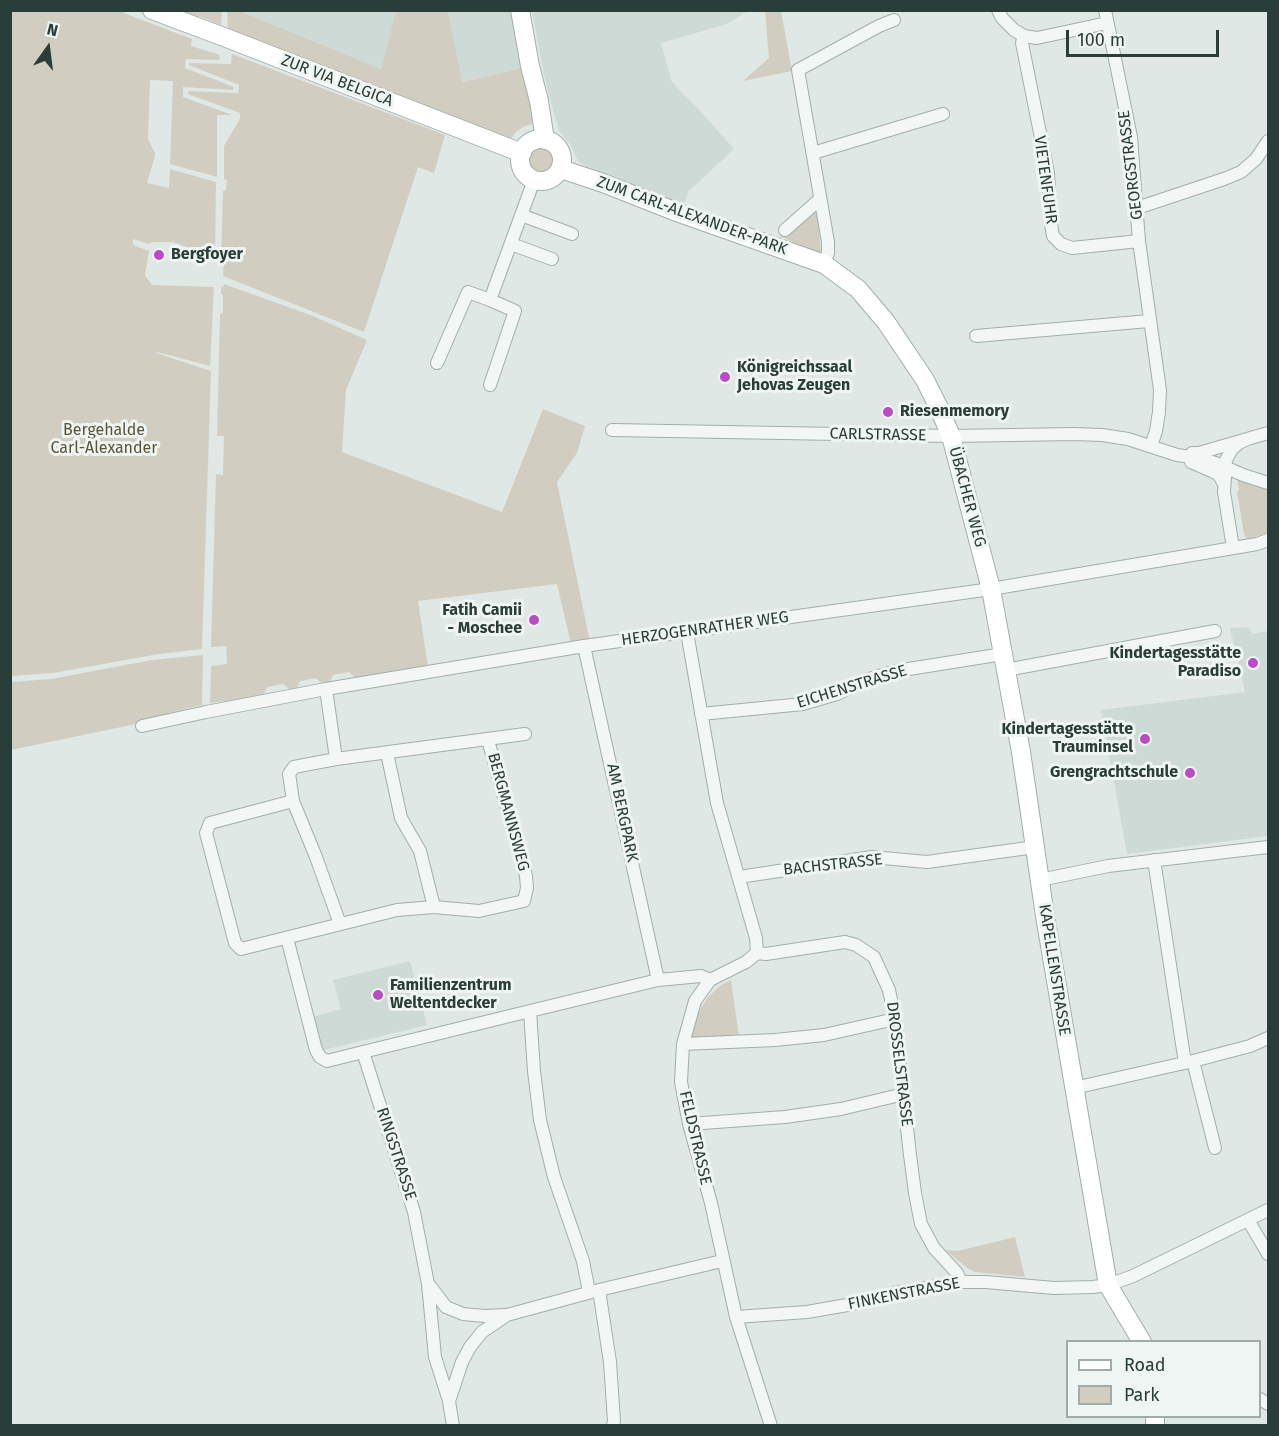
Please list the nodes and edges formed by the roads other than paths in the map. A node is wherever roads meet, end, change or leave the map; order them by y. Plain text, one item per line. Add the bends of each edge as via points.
1 (152, 10) edge
2 (520, 10) edge
3 (998, 10) edge
4 (1106, 17) edge
5 (894, 20) dead end
6 (1024, 36) junction
7 (943, 114) dead end
8 (545, 140) junction
9 (1269, 141) edge
10 (522, 153) junction
11 (813, 153) junction
12 (561, 169) junction
13 (534, 180) junction
14 (820, 199) junction
15 (1137, 208) junction
16 (521, 215) junction
17 (785, 230) dead end
18 (572, 234) dead end
19 (1139, 241) junction
20 (511, 244) junction
21 (552, 259) dead end
22 (824, 264) junction
23 (490, 300) junction
24 (1149, 321) junction
25 (976, 336) dead end
26 (437, 363) dead end
27 (490, 385) dead end
28 (612, 430) dead end
29 (1269, 433) edge
30 (951, 436) junction
31 (1250, 438) junction
32 (1151, 446) junction
33 (1177, 454) junction
34 (1226, 468) junction
35 (1269, 483) edge
36 (1224, 484) junction
37 (1269, 540) edge
38 (1233, 548) junction
39 (991, 589) junction
40 (1215, 631) dead end
41 (687, 632) junction
42 (584, 646) junction
43 (1004, 662) junction
44 (326, 689) junction
45 (701, 714) junction
46 (142, 726) dead end
47 (525, 734) dead end
48 (488, 740) junction
49 (387, 753) junction
50 (336, 759) junction
51 (293, 801) junction
52 (1035, 847) junction
53 (1269, 847) edge
54 (1154, 860) junction
55 (739, 877) junction
56 (1040, 880) junction
57 (434, 908) junction
58 (340, 924) junction
59 (286, 938) junction
60 (757, 953) junction
61 (658, 980) junction
62 (710, 980) junction
63 (530, 1011) junction
64 (895, 1019) junction
65 (1269, 1038) edge
66 (683, 1044) junction
67 (363, 1052) junction
68 (1189, 1062) junction
69 (1074, 1088) junction
70 (904, 1094) junction
71 (689, 1124) junction
72 (1215, 1148) dead end
73 (1269, 1210) edge
74 (1248, 1220) junction
75 (1269, 1254) edge
76 (722, 1261) junction
77 (961, 1282) junction
78 (429, 1284) junction
79 (1108, 1285) junction
80 (594, 1291) junction
81 (507, 1315) junction
82 (736, 1317) junction
83 (1141, 1340) edge
84 (449, 1401) junction
85 (453, 1425) edge
86 (613, 1425) edge
87 (771, 1425) edge

1 - 10 street, ZUR VIA BELGICA
2 - 8 street
3 - 6 street
4 - 6 street via 1037,38
4 - 15 street, GEORGSTRASSE via 1131,137
5 - 11 street via 798,70
6 - 19 street, VIETENFUHR via 1022,43 1047,173 1053,236 1072,248
7 - 11 street
8 - 10 street via 531,142
8 - 12 street via 558,147
9 - 15 street via 1241,172
10 - 13 street via 524,172
11 - 14 street
12 - 13 street via 550,180
12 - 22 street, ZUM CARL-ALEXANDER-PARK
13 - 16 street
14 - 17 street
14 - 22 street via 828,242
15 - 19 street, GEORGSTRASSE
16 - 18 street
16 - 20 street
19 - 24 street, GEORGSTRASSE
20 - 21 street
20 - 23 street
22 - 30 street, ÜBACHER WEG via 858,289 886,322 925,380
23 - 26 street via 468,292
23 - 27 street via 514,311
24 - 25 street
24 - 32 street, GEORGSTRASSE via 1160,390
28 - 30 street, CARLSTRASSE
29 - 31 street
30 - 32 street, CARLSTRASSE via 1074,434 1111,436
30 - 39 street, ÜBACHER WEG
31 - 33 street via 1199,453
31 - 34 street via 1232,449
32 - 33 street, CARLSTRASSE
33 - 34 street, CARLSTRASSE
33 - 36 street, CARLSTRASSE via 1219,475
34 - 35 street, CARLSTRASSE
34 - 36 street
36 - 38 street
37 - 38 street, HERZOGENRATHER WEG
38 - 39 street, HERZOGENRATHER WEG
39 - 41 street, HERZOGENRATHER WEG
39 - 43 street, KAPELLENSTRASSE
40 - 43 street, EICHENSTRASSE
41 - 42 street, HERZOGENRATHER WEG
41 - 45 street
42 - 44 street, HERZOGENRATHER WEG
42 - 61 street, AM BERGPARK
43 - 45 street, EICHENSTRASSE via 896,671 803,704
43 - 52 street, KAPELLENSTRASSE
44 - 46 street, HERZOGENRATHER WEG
44 - 50 street
45 - 55 street via 717,803
47 - 48 street, BERGMANNSWEG
48 - 49 street, BERGMANNSWEG
48 - 57 street, BERGMANNSWEG via 526,876 524,901 479,912
49 - 50 street, BERGMANNSWEG
49 - 57 street via 401,818 420,851
50 - 51 street, BERGMANNSWEG via 294,767 289,774
51 - 58 street, BERGMANNSWEG
51 - 59 street, BERGMANNSWEG via 210,823 206,833 235,943 241,949
52 - 55 street, BACHSTRASSE via 927,862 872,857
52 - 56 street, KAPELLENSTRASSE
53 - 54 street
54 - 56 street
54 - 68 street
55 - 60 street
56 - 69 street, KAPELLENSTRASSE
57 - 58 street, BERGMANNSWEG via 397,910
58 - 59 street, BERGMANNSWEG
59 - 67 street via 320,1057 327,1061
60 - 62 street
60 - 64 street, DROSSELSTRASSE via 845,942 856,945 874,957 889,990
61 - 62 street via 701,976
61 - 63 street
62 - 66 street, FELDSTRASSE via 695,1001
63 - 67 street
63 - 80 street via 540,1120 554,1177
64 - 66 street via 824,1035
64 - 70 street, DROSSELSTRASSE
65 - 68 street
66 - 71 street, FELDSTRASSE via 681,1082
67 - 78 street, RINGSTRASSE via 414,1212
68 - 69 street
68 - 72 street
69 - 79 street, KAPELLENSTRASSE
70 - 71 street via 785,1117
70 - 77 street, DROSSELSTRASSE via 921,1224
71 - 76 street, FELDSTRASSE
73 - 74 street, FINKENSTRASSE
74 - 75 street
74 - 79 street, FINKENSTRASSE
76 - 80 street
76 - 82 street, FELDSTRASSE
77 - 79 street, FINKENSTRASSE via 1054,1288
77 - 82 street, FINKENSTRASSE via 807,1312
78 - 81 street via 446,1307 463,1314
78 - 84 street, RINGSTRASSE via 435,1357
79 - 83 street, KAPELLENSTRASSE
80 - 81 street
80 - 86 street via 610,1362
81 - 84 street via 482,1332 470,1347
82 - 87 street, FELDSTRASSE
84 - 85 street, RINGSTRASSE

